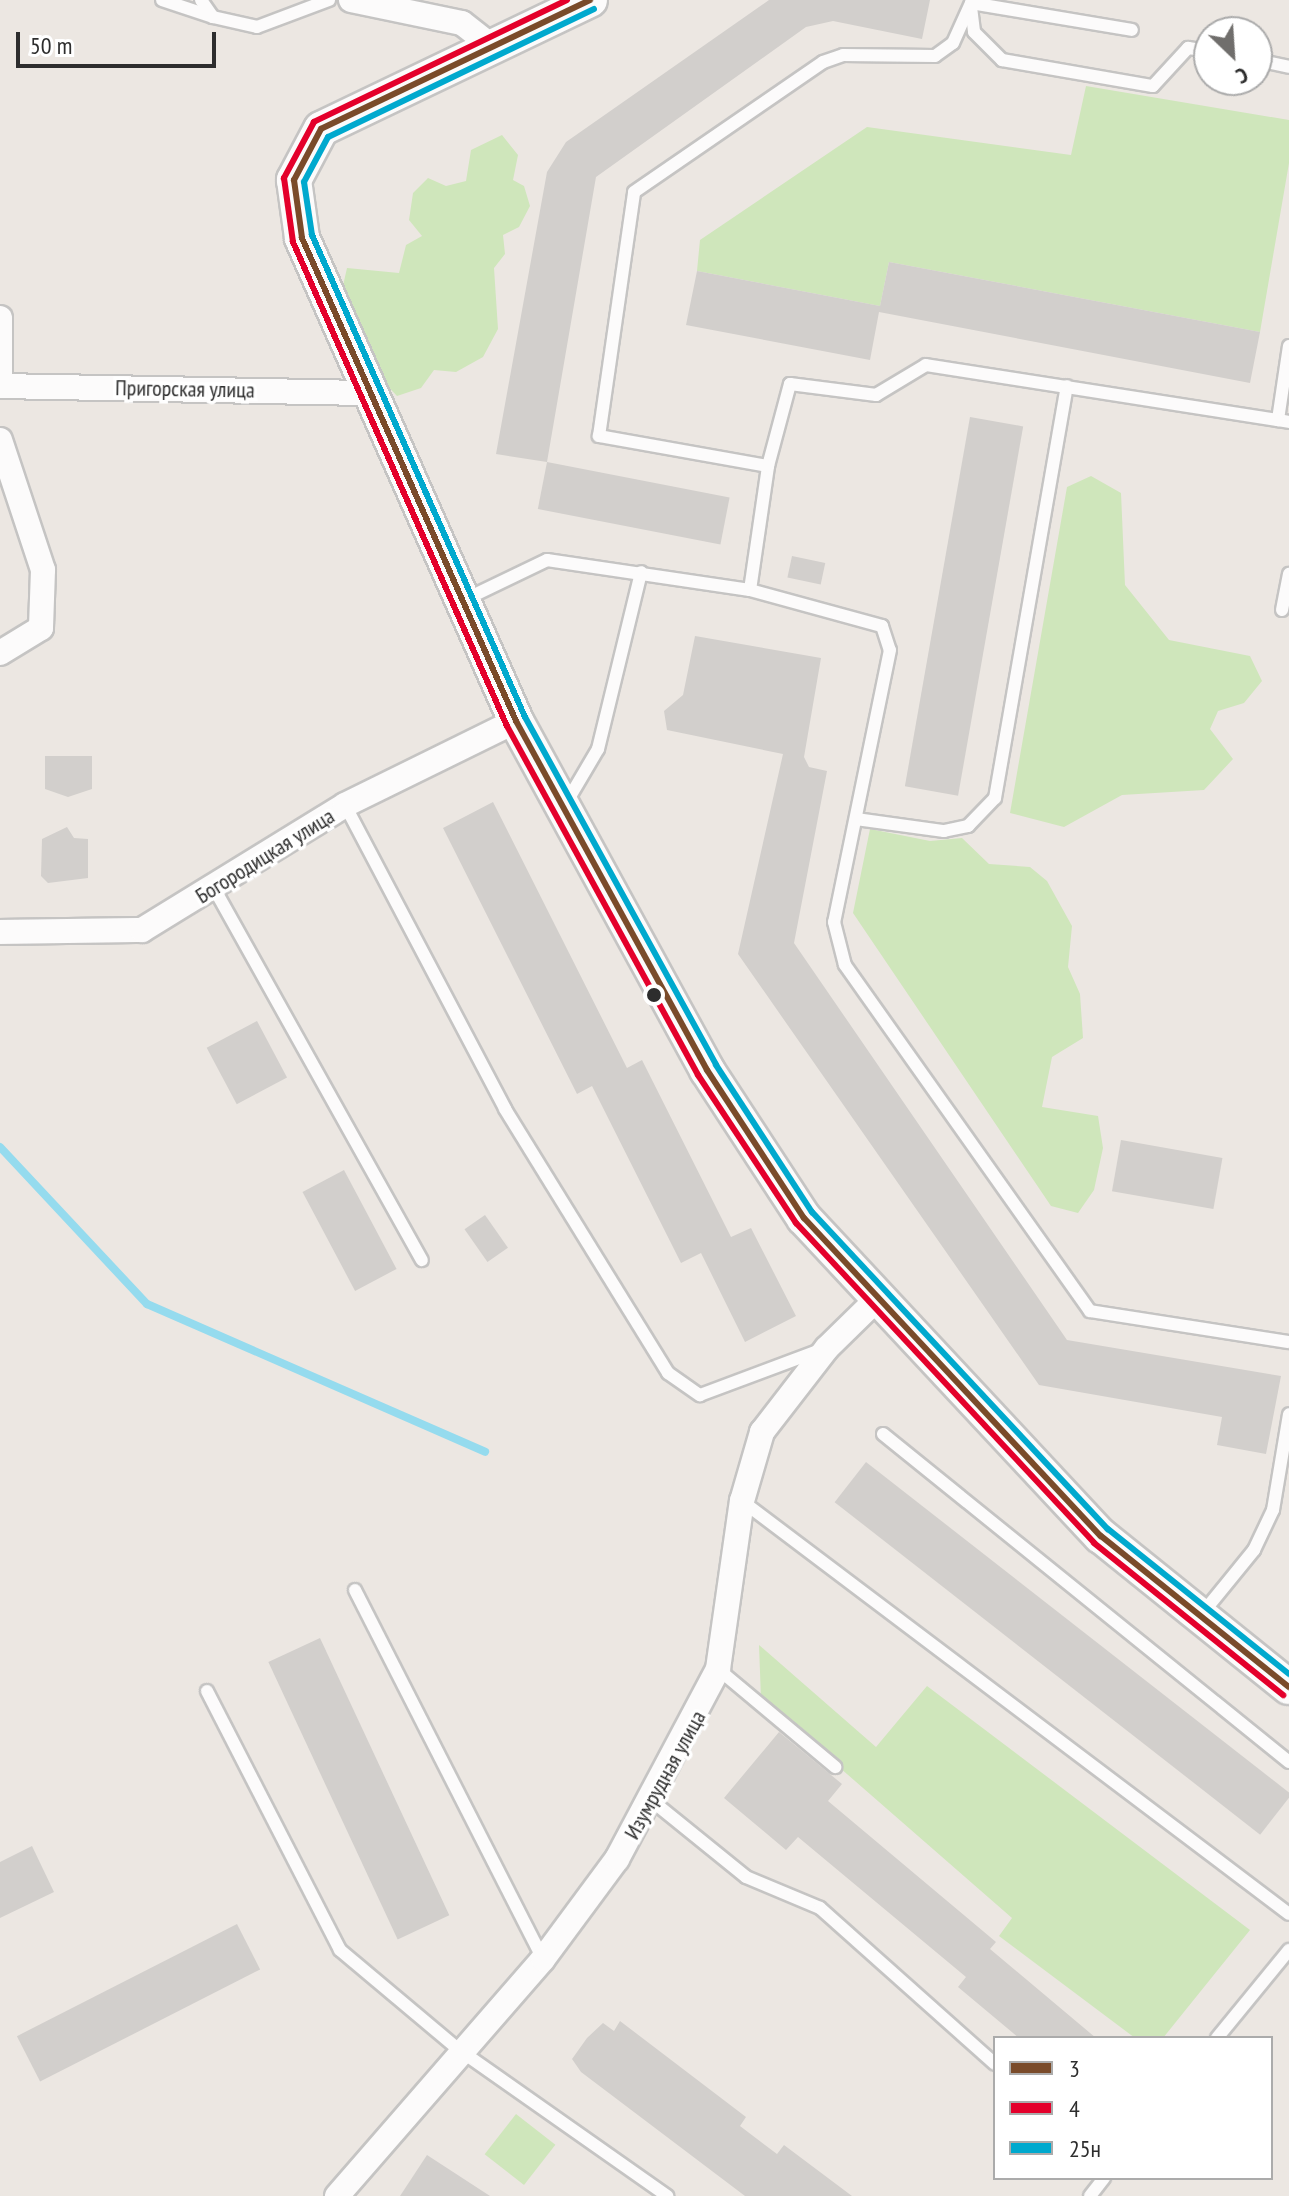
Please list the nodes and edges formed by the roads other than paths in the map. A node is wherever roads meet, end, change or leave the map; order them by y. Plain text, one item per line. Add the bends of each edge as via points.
1 (162, 0) edge
2 (201, 0) edge
3 (329, 0) edge
4 (351, 0) edge
5 (590, 0) edge
6 (970, 2) edge
7 (213, 17) junction
8 (1132, 30) dead end
9 (490, 45) junction
10 (1193, 49) edge
11 (0, 318) edge
12 (1289, 346) edge
13 (0, 386) edge
14 (1067, 386) junction
15 (369, 393) junction
16 (1283, 421) edge
17 (0, 440) edge
18 (768, 466) junction
19 (641, 572) junction
20 (1289, 574) edge
21 (750, 590) junction
22 (462, 601) junction
23 (1282, 610) dead end
24 (0, 653) edge
25 (516, 721) junction
26 (345, 805) junction
27 (564, 808) junction
28 (856, 819) junction
29 (215, 890) junction
30 (0, 932) edge
31 (422, 1260) dead end
32 (876, 1300) junction
33 (1289, 1342) edge
34 (827, 1348) junction
35 (1289, 1414) edge
36 (883, 1434) dead end
37 (742, 1501) junction
38 (355, 1590) dead end
39 (1198, 1617) junction
40 (718, 1669) junction
41 (1287, 1679) edge
42 (207, 1691) dead end
43 (1289, 1762) edge
44 (835, 1767) dead end
45 (651, 1800) junction
46 (1289, 1914) edge
47 (1289, 1950) edge
48 (543, 1959) junction
49 (1219, 2036) edge
50 (458, 2049) junction
51 (993, 2062) edge
52 (1102, 2180) edge
53 (337, 2196) edge
54 (667, 2196) edge
55 (1090, 2196) edge

1 - 7 lane
2 - 7 lane
3 - 7 lane via 257,27
4 - 9 street via 462,23
5 - 9 street
6 - 8 lane
6 - 10 lane via 974,32 1002,60 1153,86
6 - 18 lane via 953,43 935,56 843,55 823,62 634,192 599,436
9 - 15 street via 349,111 303,151 293,206
11 - 13 street
12 - 16 lane
13 - 15 street, Пригорская улица
14 - 16 lane
14 - 18 lane via 939,364 876,395 790,384
14 - 28 lane via 995,798 968,826 944,831
15 - 22 street
17 - 24 street via 43,570 41,628
18 - 21 lane
19 - 21 lane
19 - 22 lane via 547,560
19 - 27 lane via 598,749
20 - 23 lane
21 - 28 lane via 882,626 890,650
22 - 25 street
25 - 26 street, Богородицкая улица
25 - 27 street
26 - 29 street, Богородицкая улица
26 - 34 lane via 505,1109 668,1373 700,1395 802,1351
27 - 32 street via 707,1070 804,1218
28 - 33 lane via 834,922 845,965 1090,1311
29 - 30 street, Богородицкая улица via 142,930
29 - 31 lane
32 - 34 street, Изумрудная улица
32 - 39 street via 1101,1536
34 - 37 street, Изумрудная улица via 762,1432
35 - 39 lane via 1273,1510 1254,1550
36 - 43 lane
37 - 40 street, Изумрудная улица
37 - 46 lane
38 - 48 lane
39 - 41 street
40 - 44 lane
40 - 45 street, Изумрудная улица
42 - 50 lane via 340,1950
45 - 48 street, Изумрудная улица
45 - 51 lane via 746,1877 831,1917
47 - 49 lane
48 - 50 street, Изумрудная улица
50 - 53 street, Изумрудная улица
50 - 54 lane
52 - 55 lane

